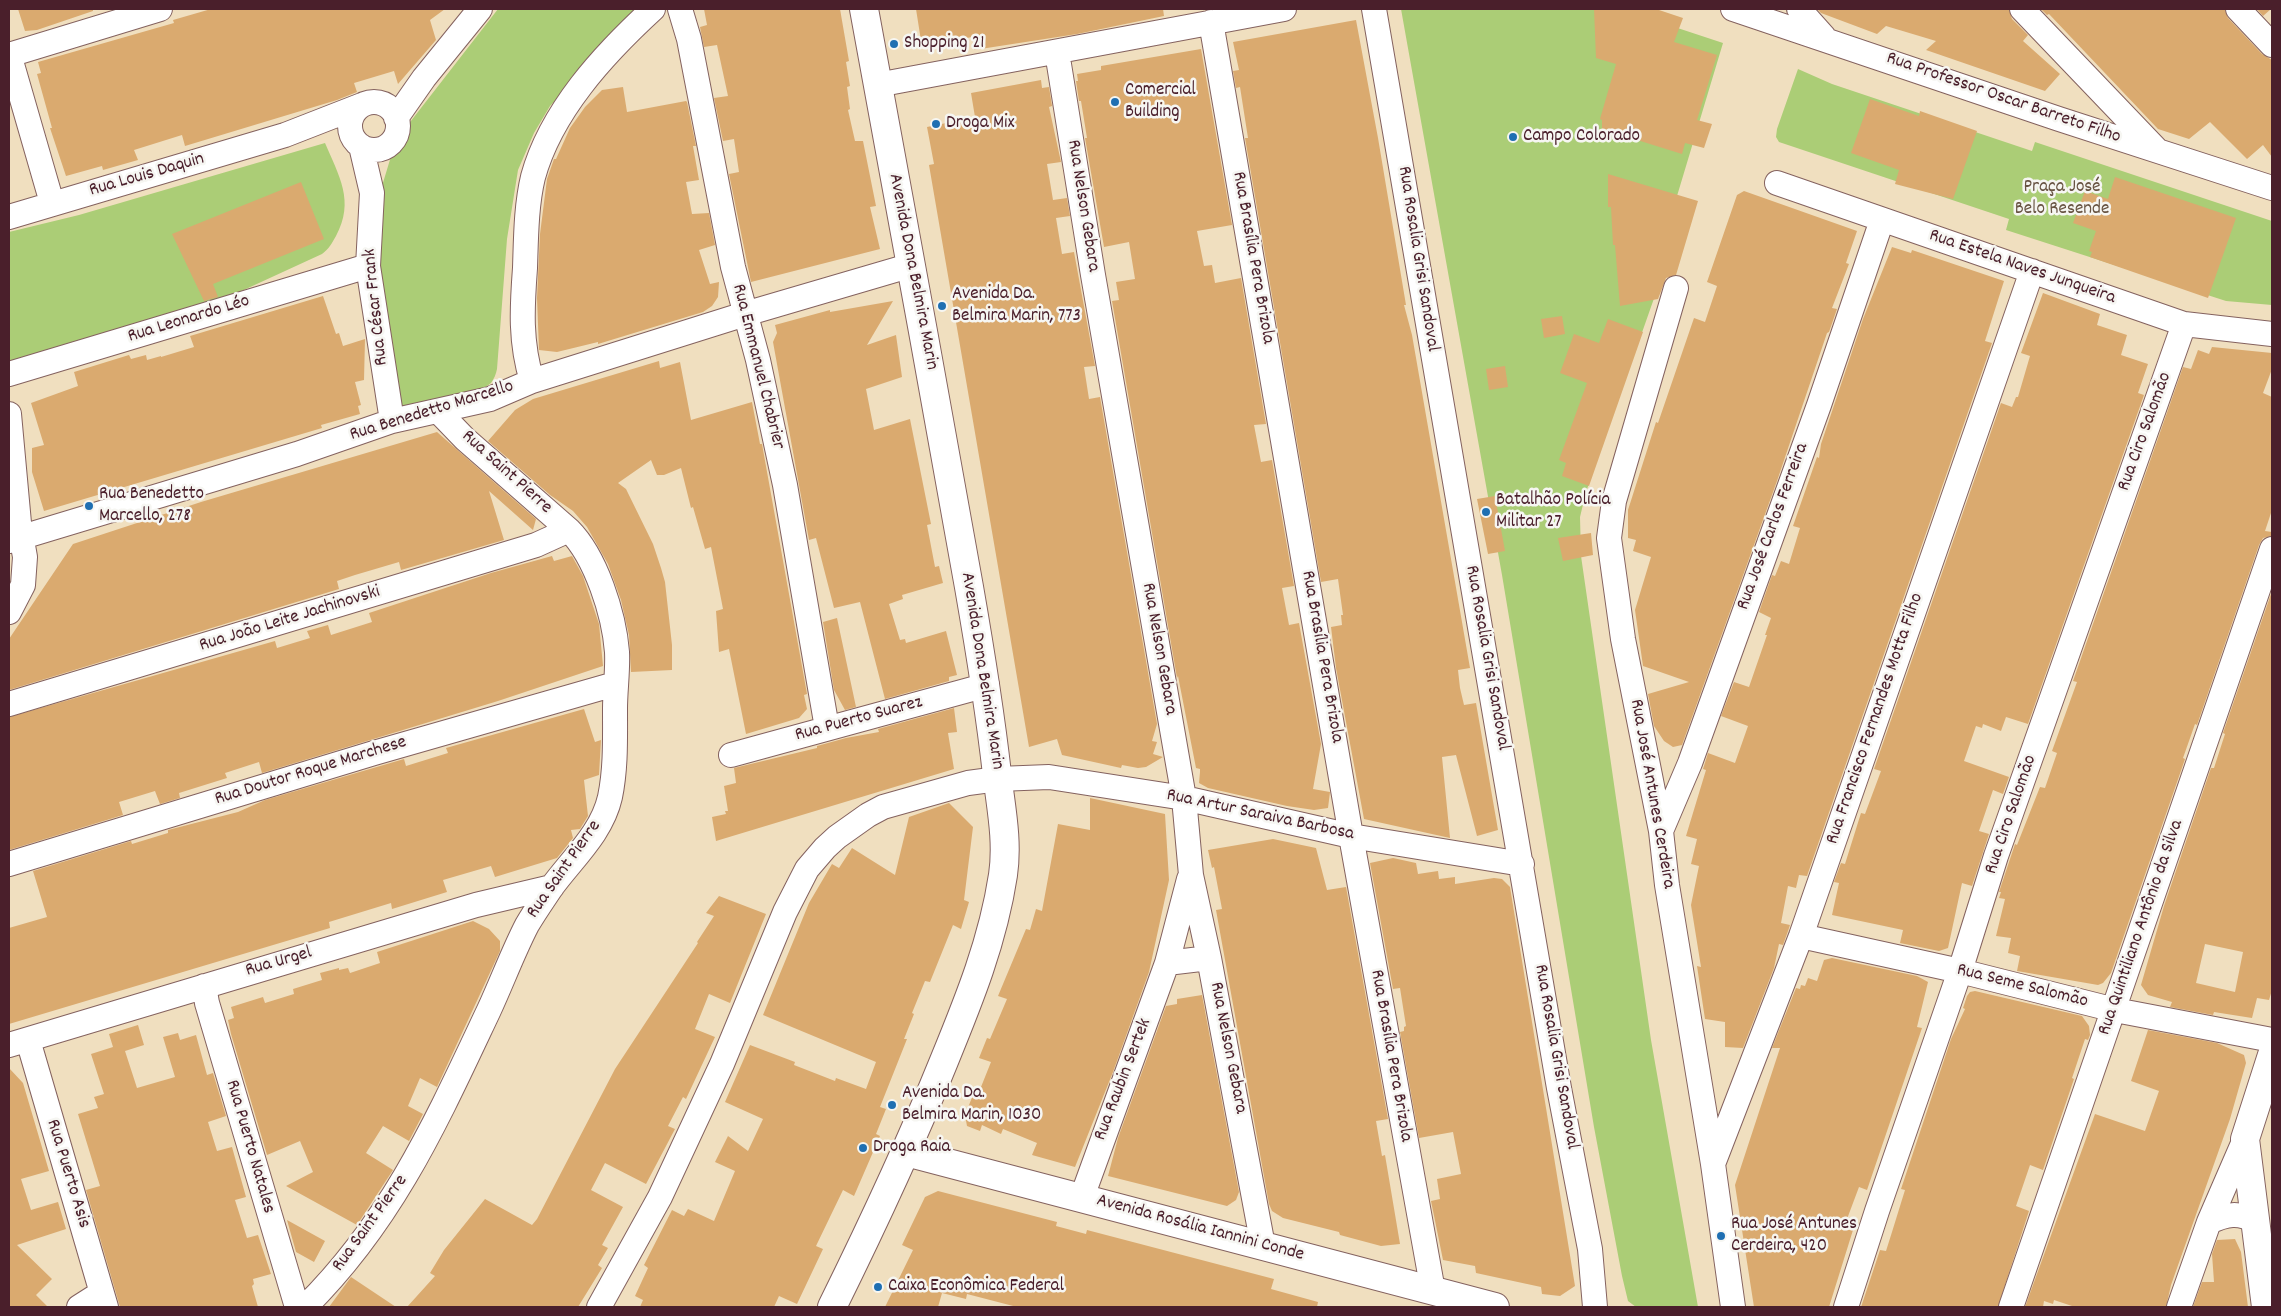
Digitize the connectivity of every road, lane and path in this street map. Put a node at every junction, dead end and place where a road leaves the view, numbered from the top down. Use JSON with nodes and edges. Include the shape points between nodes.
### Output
{"nodes":[{"id":1,"x":160,"y":9,"type":"edge"},
{"id":2,"x":480,"y":9,"type":"edge"},
{"id":3,"x":653,"y":9,"type":"edge"},
{"id":4,"x":680,"y":9,"type":"edge"},
{"id":5,"x":864,"y":9,"type":"edge"},
{"id":6,"x":1284,"y":9,"type":"edge"},
{"id":7,"x":1374,"y":9,"type":"edge"},
{"id":8,"x":1733,"y":9,"type":"edge"},
{"id":9,"x":1799,"y":9,"type":"edge"},
{"id":10,"x":2022,"y":9,"type":"edge"},
{"id":11,"x":2238,"y":9,"type":"edge"},
{"id":12,"x":1212,"y":22,"type":"junction"},
{"id":13,"x":1825,"y":38,"type":"junction"},
{"id":14,"x":2272,"y":45,"type":"edge"},
{"id":15,"x":1057,"y":52,"type":"junction"},
{"id":16,"x":9,"y":55,"type":"edge"},
{"id":17,"x":424,"y":78,"type":"junction"},
{"id":18,"x":876,"y":85,"type":"junction"},
{"id":19,"x":366,"y":104,"type":"junction"},
{"id":20,"x":396,"y":118,"type":"junction"},
{"id":21,"x":285,"y":135,"type":"junction"},
{"id":22,"x":357,"y":140,"type":"junction"},
{"id":23,"x":389,"y":144,"type":"junction"},
{"id":24,"x":2157,"y":150,"type":"junction"},
{"id":25,"x":1777,"y":183,"type":"dead end"},
{"id":26,"x":2272,"y":188,"type":"edge"},
{"id":27,"x":372,"y":193,"type":"junction"},
{"id":28,"x":52,"y":203,"type":"junction"},
{"id":29,"x":9,"y":217,"type":"edge"},
{"id":30,"x":1882,"y":220,"type":"junction"},
{"id":31,"x":912,"y":265,"type":"junction"},
{"id":32,"x":368,"y":266,"type":"junction"},
{"id":33,"x":2032,"y":271,"type":"junction"},
{"id":34,"x":1676,"y":288,"type":"dead end"},
{"id":35,"x":745,"y":314,"type":"junction"},
{"id":36,"x":2184,"y":324,"type":"junction"},
{"id":37,"x":2272,"y":334,"type":"edge"},
{"id":38,"x":9,"y":374,"type":"edge"},
{"id":39,"x":532,"y":381,"type":"junction"},
{"id":40,"x":438,"y":411,"type":"junction"},
{"id":41,"x":9,"y":414,"type":"edge"},
{"id":42,"x":392,"y":421,"type":"junction"},
{"id":43,"x":569,"y":530,"type":"junction"},
{"id":44,"x":15,"y":538,"type":"edge"},
{"id":45,"x":2272,"y":549,"type":"edge"},
{"id":46,"x":9,"y":612,"type":"edge"},
{"id":47,"x":615,"y":684,"type":"junction"},
{"id":48,"x":987,"y":685,"type":"junction"},
{"id":49,"x":9,"y":704,"type":"edge"},
{"id":50,"x":827,"y":728,"type":"junction"},
{"id":51,"x":732,"y":755,"type":"dead end"},
{"id":52,"x":998,"y":779,"type":"junction"},
{"id":53,"x":1184,"y":798,"type":"junction"},
{"id":54,"x":1661,"y":831,"type":"junction"},
{"id":55,"x":1351,"y":836,"type":"junction"},
{"id":56,"x":9,"y":864,"type":"edge"},
{"id":57,"x":1522,"y":864,"type":"junction"},
{"id":58,"x":1191,"y":875,"type":"junction"},
{"id":59,"x":552,"y":887,"type":"junction"},
{"id":60,"x":1801,"y":936,"type":"junction"},
{"id":61,"x":1210,"y":958,"type":"junction"},
{"id":62,"x":1167,"y":963,"type":"junction"},
{"id":63,"x":1960,"y":971,"type":"junction"},
{"id":64,"x":204,"y":986,"type":"junction"},
{"id":65,"x":2115,"y":1010,"type":"junction"},
{"id":66,"x":2272,"y":1040,"type":"edge"},
{"id":67,"x":18,"y":1042,"type":"edge"},
{"id":68,"x":2272,"y":1055,"type":"edge"},
{"id":69,"x":2245,"y":1139,"type":"junction"},
{"id":70,"x":906,"y":1152,"type":"junction"},
{"id":71,"x":1713,"y":1164,"type":"junction"},
{"id":72,"x":1082,"y":1197,"type":"junction"},
{"id":73,"x":2256,"y":1221,"type":"junction"},
{"id":74,"x":2210,"y":1222,"type":"junction"},
{"id":75,"x":1263,"y":1246,"type":"junction"},
{"id":76,"x":2267,"y":1277,"type":"edge"},
{"id":77,"x":1432,"y":1291,"type":"junction"},
{"id":78,"x":104,"y":1300,"type":"edge"},
{"id":79,"x":79,"y":1307,"type":"edge"},
{"id":80,"x":297,"y":1307,"type":"edge"},
{"id":81,"x":304,"y":1307,"type":"edge"},
{"id":82,"x":599,"y":1307,"type":"edge"},
{"id":83,"x":832,"y":1307,"type":"edge"},
{"id":84,"x":1495,"y":1307,"type":"edge"},
{"id":85,"x":1595,"y":1307,"type":"edge"},
{"id":86,"x":1733,"y":1307,"type":"edge"},
{"id":87,"x":1846,"y":1307,"type":"edge"},
{"id":88,"x":2011,"y":1307,"type":"edge"},
{"id":89,"x":2179,"y":1307,"type":"edge"},
{"id":90,"x":2266,"y":1307,"type":"edge"}],
"edges":[{"from":1,"to":16,"type":"street"},
{"from":2,"to":17,"type":"street"},
{"from":3,"to":39,"type":"street","via":[[583,84],[548,137],[534,175],[526,238],[522,313],[524,350]]},
{"from":4,"to":35,"type":"street","name":"Rua Emmanuel Chabrier","via":[[689,39]]},
{"from":5,"to":18,"type":"main road","name":"Avenida Dona Belmira Marin"},
{"from":6,"to":12,"type":"street"},
{"from":7,"to":57,"type":"street","name":"Rua Rosalia Grisi Sandoval"},
{"from":8,"to":13,"type":"street","name":"Rua Professor Oscar Barreto Filho"},
{"from":9,"to":13,"type":"street"},
{"from":10,"to":24,"type":"street"},
{"from":11,"to":14,"type":"street"},
{"from":12,"to":15,"type":"street"},
{"from":12,"to":55,"type":"street","name":"Rua Brasília Pera Brizola"},
{"from":13,"to":24,"type":"street","name":"Rua Professor Oscar Barreto Filho"},
{"from":15,"to":18,"type":"street"},
{"from":15,"to":53,"type":"street","name":"Rua Nelson Gebara"},
{"from":16,"to":28,"type":"street"},
{"from":17,"to":19,"type":"street"},
{"from":17,"to":20,"type":"street"},
{"from":18,"to":31,"type":"main road","name":"Avenida Dona Belmira Marin"},
{"from":19,"to":20,"type":"street","via":[[386,106]]},
{"from":19,"to":21,"type":"street","name":"Rua Louis Daquin"},
{"from":19,"to":22,"type":"street","via":[[354,113],[351,123]]},
{"from":20,"to":23,"type":"street","via":[[398,132]]},
{"from":21,"to":22,"type":"street","name":"Rua Louis Daquin"},
{"from":21,"to":28,"type":"street","name":"Rua Louis Daquin"},
{"from":22,"to":23,"type":"street","via":[[376,150]]},
{"from":22,"to":27,"type":"street","name":"Rua César Frank"},
{"from":23,"to":27,"type":"street","name":"Rua César Frank"},
{"from":24,"to":26,"type":"street","name":"Rua Professor Oscar Barreto Filho"},
{"from":25,"to":30,"type":"street","name":"Rua Estela Naves Junqueira"},
{"from":27,"to":32,"type":"street","name":"Rua César Frank"},
{"from":28,"to":29,"type":"street","name":"Rua Louis Daquin"},
{"from":30,"to":33,"type":"street","name":"Rua Estela Naves Junqueira"},
{"from":30,"to":54,"type":"street","name":"Rua José Carlos Ferreira","via":[[1690,763]]},
{"from":31,"to":35,"type":"street","name":"Rua Benedetto Marcello"},
{"from":31,"to":48,"type":"main road","name":"Avenida Dona Belmira Marin"},
{"from":32,"to":38,"type":"street","name":"Rua Leonardo Léo"},
{"from":32,"to":42,"type":"street","name":"Rua César Frank"},
{"from":33,"to":36,"type":"street","name":"Rua Estela Naves Junqueira"},
{"from":33,"to":60,"type":"street","name":"Rua Francisco Fernandes Motta Filho"},
{"from":34,"to":54,"type":"street","name":"Rua José Antunes Cerdeira","via":[[1614,501],[1609,538],[1623,640]]},
{"from":35,"to":39,"type":"street","name":"Rua Benedetto Marcello"},
{"from":35,"to":50,"type":"street","name":"Rua Emmanuel Chabrier","via":[[785,485]]},
{"from":36,"to":37,"type":"street","name":"Rua Estela Naves Junqueira"},
{"from":36,"to":63,"type":"street","name":"Rua Ciro Salomão","via":[[1996,856]]},
{"from":39,"to":40,"type":"street","name":"Rua Benedetto Marcello","via":[[490,398]]},
{"from":40,"to":42,"type":"street","name":"Rua Benedetto Marcello"},
{"from":40,"to":43,"type":"street","name":"Rua Saint Pierre"},
{"from":41,"to":44,"type":"street"},
{"from":42,"to":44,"type":"street","name":"Rua Benedetto Marcello","via":[[297,454]]},
{"from":43,"to":47,"type":"street","name":"Rua Saint Pierre","via":[[590,559],[607,607],[616,651]]},
{"from":43,"to":49,"type":"street","name":"Rua João Leite Jachinovski","via":[[536,545]]},
{"from":44,"to":46,"type":"street","via":[[25,557],[25,572],[23,585]]},
{"from":45,"to":65,"type":"street","name":"Rua Quintiliano Antônio da Silva","via":[[2143,918]]},
{"from":47,"to":56,"type":"street","name":"Rua Doutor Roque Marchese"},
{"from":47,"to":59,"type":"street","name":"Rua Saint Pierre","via":[[614,770],[607,808],[590,839]]},
{"from":48,"to":50,"type":"street","name":"Rua Puerto Suarez"},
{"from":48,"to":52,"type":"main road","name":"Avenida Dona Belmira Marin"},
{"from":50,"to":51,"type":"street","name":"Rua Puerto Suarez"},
{"from":52,"to":53,"type":"street","name":"Rua Artur Saraiva Barbosa","via":[[1049,777]]},
{"from":52,"to":70,"type":"main road","name":"Avenida Dona Belmira Marin","via":[[1006,834],[1004,872],[996,915],[971,995]]},
{"from":52,"to":82,"type":"street","via":[[968,783],[883,808],[854,824],[816,858],[785,912],[722,1064],[660,1198]]},
{"from":53,"to":55,"type":"street","name":"Rua Artur Saraiva Barbosa"},
{"from":53,"to":58,"type":"street","name":"Rua Nelson Gebara"},
{"from":54,"to":71,"type":"street","name":"Rua José Antunes Cerdeira"},
{"from":55,"to":57,"type":"street","name":"Rua Artur Saraiva Barbosa"},
{"from":55,"to":77,"type":"street","name":"Rua Brasília Pera Brizola"},
{"from":57,"to":85,"type":"street","name":"Rua Rosalia Grisi Sandoval","via":[[1559,1088],[1590,1249]]},
{"from":58,"to":61,"type":"street","name":"Rua Nelson Gebara"},
{"from":58,"to":62,"type":"street","name":"Rua Raubin Sertek"},
{"from":59,"to":64,"type":"street","name":"Rua Urgel","via":[[476,905]]},
{"from":59,"to":81,"type":"street","name":"Rua Saint Pierre","via":[[527,926],[412,1168],[372,1228]]},
{"from":60,"to":63,"type":"street","name":"Rua Seme Salomão"},
{"from":60,"to":71,"type":"street","name":"Rua Francisco Fernandes Motta Filho"},
{"from":61,"to":62,"type":"street"},
{"from":61,"to":75,"type":"street","name":"Rua Nelson Gebara"},
{"from":62,"to":72,"type":"street","name":"Rua Raubin Sertek"},
{"from":63,"to":65,"type":"street","name":"Rua Seme Salomão"},
{"from":63,"to":87,"type":"street","name":"Rua Ciro Salomão"},
{"from":64,"to":67,"type":"street","name":"Rua Urgel"},
{"from":64,"to":80,"type":"street","name":"Rua Puerto Natales"},
{"from":65,"to":66,"type":"street","name":"Rua Seme Salomão"},
{"from":65,"to":88,"type":"street","name":"Rua Quintiliano Antônio da Silva"},
{"from":67,"to":78,"type":"street","name":"Rua Puerto Asis"},
{"from":68,"to":69,"type":"main road"},
{"from":69,"to":73,"type":"main road"},
{"from":69,"to":74,"type":"street"},
{"from":70,"to":72,"type":"main road","name":"Avenida Rosália Iannini Conde"},
{"from":70,"to":83,"type":"main road","name":"Avenida Dona Belmira Marin"},
{"from":71,"to":86,"type":"street","name":"Rua José Antunes Cerdeira"},
{"from":72,"to":75,"type":"main road","name":"Avenida Rosália Iannini Conde"},
{"from":73,"to":74,"type":"street","via":[[2232,1214]]},
{"from":73,"to":76,"type":"main road"},
{"from":74,"to":89,"type":"street"},
{"from":75,"to":77,"type":"main road","name":"Avenida Rosália Iannini Conde"},
{"from":76,"to":90,"type":"main road"},
{"from":77,"to":84,"type":"main road","name":"Avenida Rosália Iannini Conde"},
{"from":78,"to":79,"type":"street"}]}
